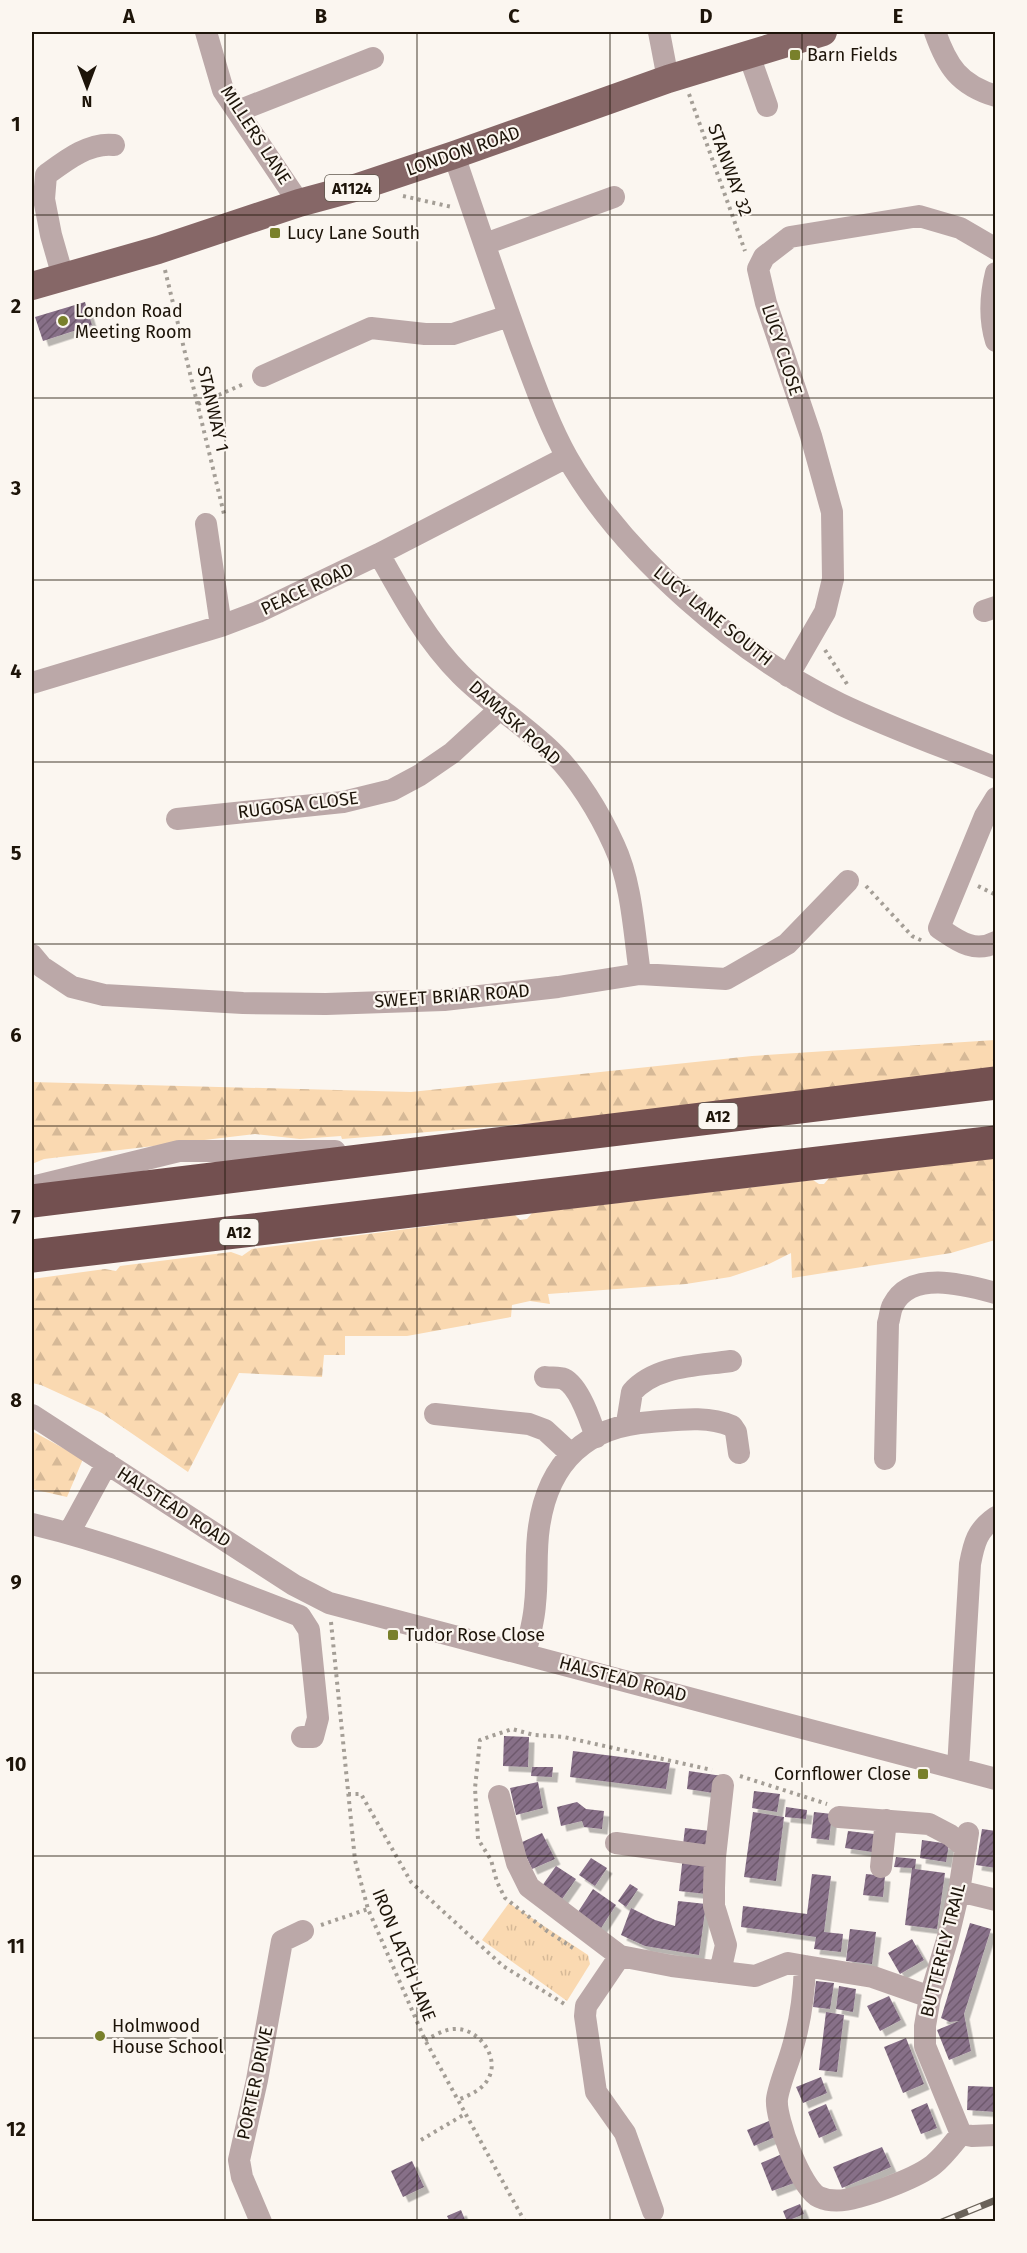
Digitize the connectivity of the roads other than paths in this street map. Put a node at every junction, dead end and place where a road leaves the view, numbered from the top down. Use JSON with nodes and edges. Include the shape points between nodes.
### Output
{"nodes":[{"id":1,"x":206,"y":32,"type":"edge"},
{"id":2,"x":659,"y":32,"type":"edge"},
{"id":3,"x":823,"y":32,"type":"edge"},
{"id":4,"x":935,"y":32,"type":"edge"},
{"id":5,"x":749,"y":55,"type":"junction"},
{"id":6,"x":373,"y":58,"type":"dead end"},
{"id":7,"x":676,"y":78,"type":"junction"},
{"id":8,"x":996,"y":96,"type":"edge"},
{"id":9,"x":767,"y":106,"type":"dead end"},
{"id":10,"x":238,"y":111,"type":"junction"},
{"id":11,"x":114,"y":145,"type":"dead end"},
{"id":12,"x":454,"y":155,"type":"junction"},
{"id":13,"x":614,"y":197,"type":"dead end"},
{"id":14,"x":299,"y":203,"type":"junction"},
{"id":15,"x":485,"y":244,"type":"junction"},
{"id":16,"x":996,"y":249,"type":"edge"},
{"id":17,"x":996,"y":273,"type":"edge"},
{"id":18,"x":63,"y":277,"type":"junction"},
{"id":19,"x":32,"y":286,"type":"edge"},
{"id":20,"x":509,"y":316,"type":"junction"},
{"id":21,"x":996,"y":341,"type":"edge"},
{"id":22,"x":263,"y":376,"type":"road end"},
{"id":23,"x":567,"y":457,"type":"junction"},
{"id":24,"x":206,"y":524,"type":"road end"},
{"id":25,"x":379,"y":555,"type":"junction"},
{"id":26,"x":220,"y":626,"type":"junction"},
{"id":27,"x":788,"y":676,"type":"junction"},
{"id":28,"x":32,"y":683,"type":"edge"},
{"id":29,"x":500,"y":709,"type":"junction"},
{"id":30,"x":996,"y":768,"type":"edge"},
{"id":31,"x":996,"y":798,"type":"edge"},
{"id":32,"x":177,"y":819,"type":"dead end"},
{"id":33,"x":848,"y":882,"type":"road end"},
{"id":34,"x":996,"y":942,"type":"edge"},
{"id":35,"x":32,"y":955,"type":"edge"},
{"id":36,"x":640,"y":974,"type":"junction"},
{"id":37,"x":996,"y":1083,"type":"edge"},
{"id":38,"x":996,"y":1142,"type":"edge"},
{"id":39,"x":441,"y":1150,"type":"junction"},
{"id":40,"x":32,"y":1187,"type":"edge"},
{"id":41,"x":32,"y":1201,"type":"edge"},
{"id":42,"x":32,"y":1256,"type":"edge"},
{"id":43,"x":996,"y":1293,"type":"edge"},
{"id":44,"x":731,"y":1361,"type":"dead end"},
{"id":45,"x":546,"y":1377,"type":"dead end"},
{"id":46,"x":435,"y":1414,"type":"dead end"},
{"id":47,"x":32,"y":1415,"type":"edge"},
{"id":48,"x":627,"y":1423,"type":"junction"},
{"id":49,"x":596,"y":1437,"type":"junction"},
{"id":50,"x":740,"y":1453,"type":"dead end"},
{"id":51,"x":571,"y":1454,"type":"junction"},
{"id":52,"x":885,"y":1459,"type":"dead end"},
{"id":53,"x":107,"y":1463,"type":"junction"},
{"id":54,"x":996,"y":1517,"type":"edge"},
{"id":55,"x":32,"y":1524,"type":"edge"},
{"id":56,"x":69,"y":1533,"type":"junction"},
{"id":57,"x":525,"y":1654,"type":"junction"},
{"id":58,"x":302,"y":1737,"type":"dead end"},
{"id":59,"x":958,"y":1768,"type":"junction"},
{"id":60,"x":724,"y":1777,"type":"road end"},
{"id":61,"x":996,"y":1779,"type":"edge"},
{"id":62,"x":500,"y":1796,"type":"dead end"},
{"id":63,"x":838,"y":1811,"type":"road end"},
{"id":64,"x":886,"y":1820,"type":"junction"},
{"id":65,"x":616,"y":1843,"type":"dead end"},
{"id":66,"x":715,"y":1857,"type":"junction"},
{"id":67,"x":881,"y":1867,"type":"dead end"},
{"id":68,"x":959,"y":1891,"type":"junction"},
{"id":69,"x":996,"y":1900,"type":"edge"},
{"id":70,"x":303,"y":1931,"type":"road end"},
{"id":71,"x":615,"y":1964,"type":"junction"},
{"id":72,"x":805,"y":1965,"type":"junction"},
{"id":73,"x":720,"y":1972,"type":"junction"},
{"id":74,"x":930,"y":1997,"type":"junction"},
{"id":75,"x":961,"y":2134,"type":"junction"},
{"id":76,"x":996,"y":2135,"type":"edge"},
{"id":77,"x":653,"y":2211,"type":"dead end"},
{"id":78,"x":261,"y":2222,"type":"edge"}],
"edges":[{"from":1,"to":10,"type":"street","name":"MILLERS LANE","via":[[223,90]]},
{"from":2,"to":7,"type":"street"},
{"from":3,"to":5,"type":"main road","name":"LONDON ROAD","number":"A1124"},
{"from":4,"to":8,"type":"street","via":[[958,77]]},
{"from":5,"to":7,"type":"main road","name":"LONDON ROAD","number":"A1124"},
{"from":5,"to":9,"type":"street"},
{"from":6,"to":10,"type":"street"},
{"from":7,"to":12,"type":"main road","name":"LONDON ROAD","number":"A1124"},
{"from":10,"to":14,"type":"street","name":"MILLERS LANE"},
{"from":11,"to":18,"type":"street","via":[[103,144],[69,158],[46,175],[44,199]]},
{"from":12,"to":14,"type":"main road","name":"LONDON ROAD","number":"A1124"},
{"from":12,"to":15,"type":"street","name":"LUCY LANE SOUTH"},
{"from":13,"to":15,"type":"street"},
{"from":14,"to":18,"type":"main road","name":"LONDON ROAD","number":"A1124"},
{"from":15,"to":20,"type":"street","name":"LUCY LANE SOUTH"},
{"from":16,"to":27,"type":"street","name":"LUCY CLOSE","via":[[960,228],[919,216],[790,237],[764,257],[758,269],[832,512],[833,579],[825,612]]},
{"from":17,"to":21,"type":"street","via":[[990,296]]},
{"from":18,"to":19,"type":"main road","name":"LONDON ROAD","number":"A1124"},
{"from":20,"to":22,"type":"street","via":[[453,334],[371,328]]},
{"from":20,"to":23,"type":"street","name":"LUCY LANE SOUTH"},
{"from":23,"to":25,"type":"street","name":"PEACE ROAD"},
{"from":23,"to":27,"type":"street","name":"LUCY LANE SOUTH","via":[[596,501],[649,564],[686,599]]},
{"from":24,"to":26,"type":"street"},
{"from":25,"to":26,"type":"street","name":"PEACE ROAD"},
{"from":25,"to":29,"type":"street","name":"DAMASK ROAD","via":[[429,637],[460,674]]},
{"from":26,"to":28,"type":"street","name":"PEACE ROAD"},
{"from":27,"to":30,"type":"street","name":"LUCY LANE SOUTH","via":[[841,704]]},
{"from":29,"to":32,"type":"street","name":"RUGOSA CLOSE","via":[[452,753],[392,789],[343,802]]},
{"from":29,"to":36,"type":"street","name":"DAMASK ROAD","via":[[552,752],[586,794],[614,845],[626,876]]},
{"from":31,"to":34,"type":"street","via":[[933,935],[967,946],[987,947]]},
{"from":33,"to":36,"type":"street","name":"SWEET BRIAR ROAD","via":[[787,945],[726,979]]},
{"from":35,"to":36,"type":"street","name":"SWEET BRIAR ROAD","via":[[42,968],[72,987],[104,995],[243,1003],[444,1000]]},
{"from":37,"to":39,"type":"highway","number":"A12"},
{"from":38,"to":42,"type":"highway","number":"A12"},
{"from":39,"to":40,"type":"street","via":[[179,1151]]},
{"from":39,"to":41,"type":"highway","number":"A12"},
{"from":43,"to":52,"type":"street","via":[[959,1283],[928,1282],[906,1291],[893,1305],[888,1323]]},
{"from":44,"to":48,"type":"street","via":[[649,1376],[632,1392]]},
{"from":45,"to":49,"type":"street","via":[[563,1379],[571,1385]]},
{"from":46,"to":51,"type":"street","via":[[529,1424],[545,1430]]},
{"from":47,"to":53,"type":"street","name":"HALSTEAD ROAD"},
{"from":48,"to":49,"type":"street"},
{"from":48,"to":50,"type":"street","via":[[725,1422],[736,1432]]},
{"from":49,"to":51,"type":"street"},
{"from":51,"to":57,"type":"street","via":[[546,1492],[539,1528],[535,1606]]},
{"from":53,"to":56,"type":"street","name":"HALSTEAD ROAD"},
{"from":53,"to":57,"type":"street","name":"HALSTEAD ROAD","via":[[294,1585],[329,1603]]},
{"from":54,"to":59,"type":"street","via":[[984,1525],[975,1541],[970,1564]]},
{"from":55,"to":56,"type":"street"},
{"from":56,"to":58,"type":"street","via":[[142,1555],[300,1616],[309,1630],[318,1718],[313,1737]]},
{"from":57,"to":59,"type":"street","name":"HALSTEAD ROAD"},
{"from":59,"to":61,"type":"street","name":"HALSTEAD ROAD"},
{"from":60,"to":66,"type":"street"},
{"from":62,"to":71,"type":"street","via":[[517,1863],[529,1887]]},
{"from":63,"to":64,"type":"street"},
{"from":64,"to":67,"type":"street"},
{"from":64,"to":68,"type":"street","name":"BUTTERFLY TRAIL","via":[[929,1824],[967,1841]]},
{"from":65,"to":66,"type":"street"},
{"from":66,"to":73,"type":"street","via":[[714,1906],[726,1945]]},
{"from":68,"to":69,"type":"street"},
{"from":68,"to":74,"type":"street","name":"BUTTERFLY TRAIL"},
{"from":70,"to":78,"type":"street","name":"PORTER DRIVE","via":[[278,1934],[257,2080],[239,2160]]},
{"from":71,"to":73,"type":"street"},
{"from":71,"to":77,"type":"street","via":[[586,2006],[596,2092],[625,2133]]},
{"from":72,"to":73,"type":"street","via":[[788,1963],[755,1976]]},
{"from":72,"to":74,"type":"street","via":[[873,1977]]},
{"from":72,"to":75,"type":"street","via":[[804,2003],[777,2098],[794,2159],[803,2181],[817,2197],[841,2202],[888,2187],[932,2166]]},
{"from":74,"to":75,"type":"street","name":"BUTTERFLY TRAIL","via":[[925,2046]]},
{"from":75,"to":76,"type":"street"}]}
